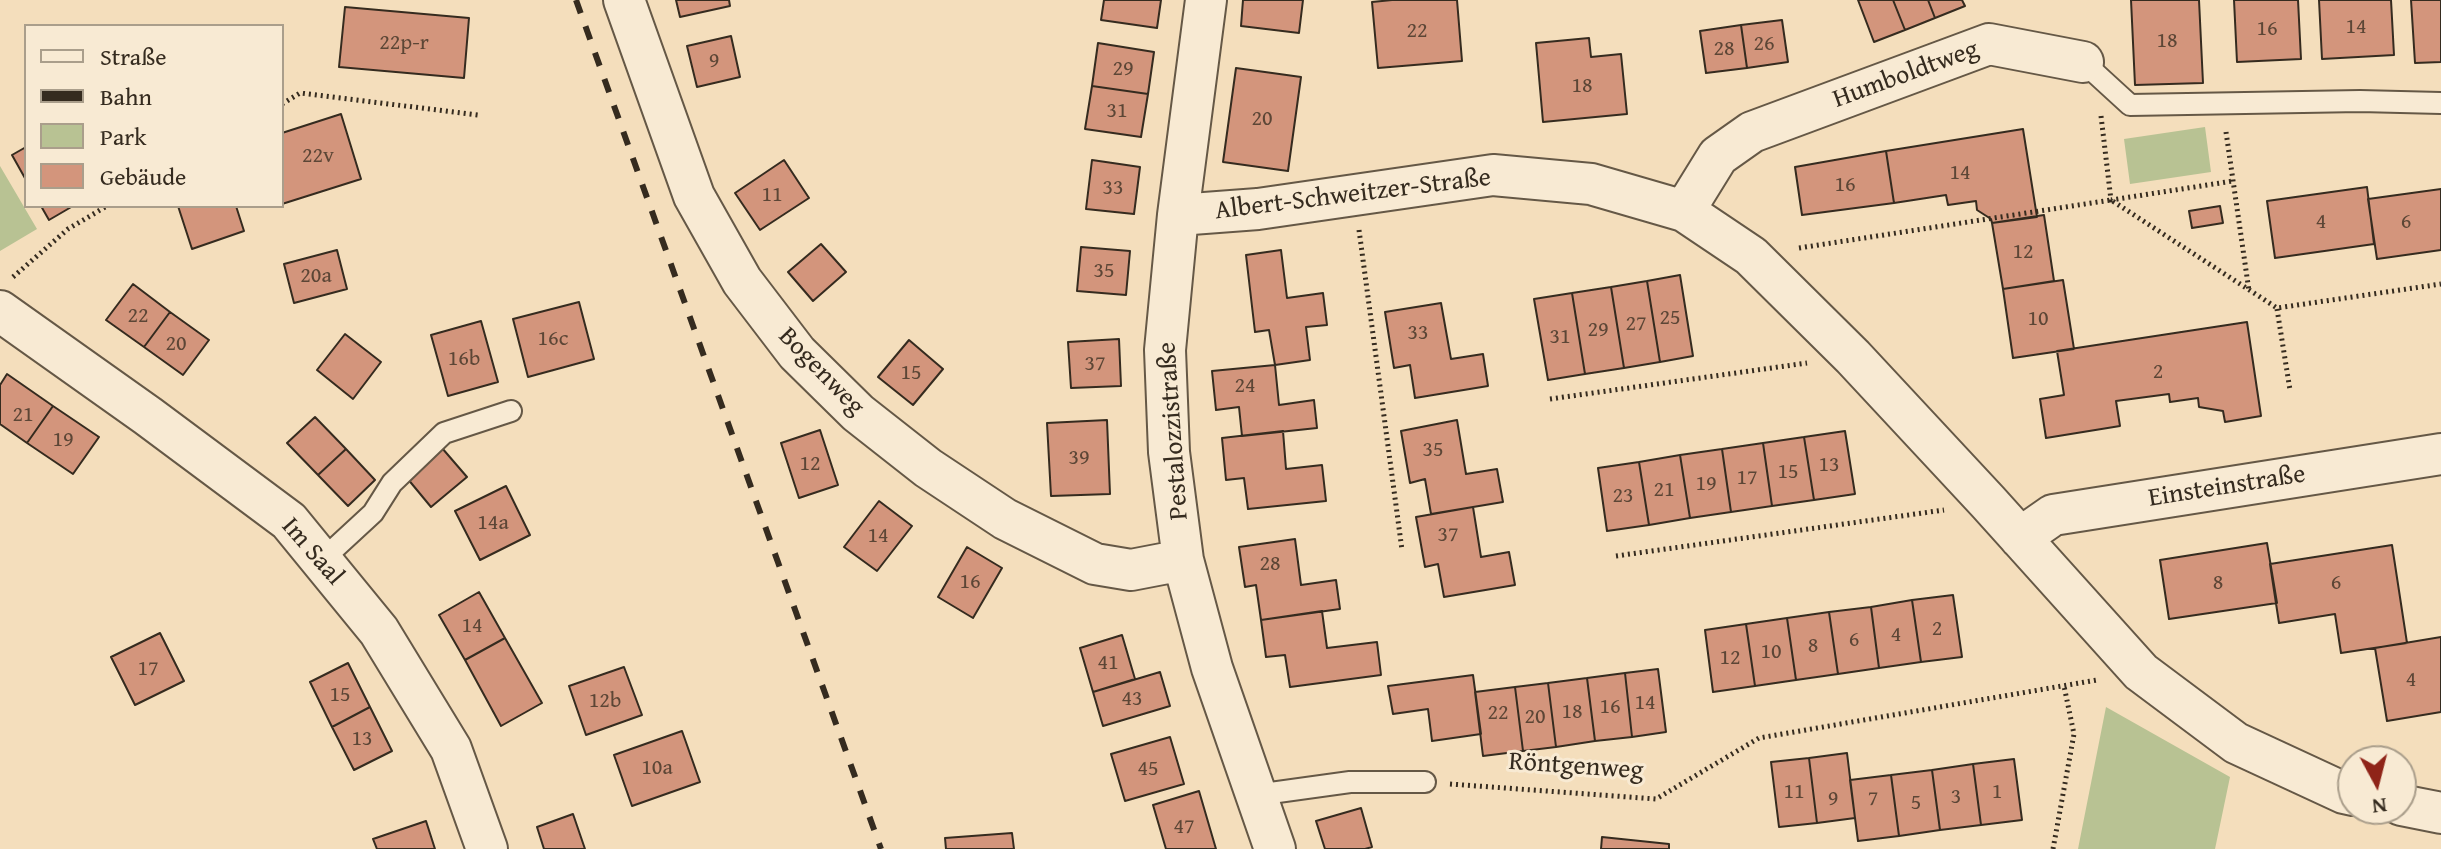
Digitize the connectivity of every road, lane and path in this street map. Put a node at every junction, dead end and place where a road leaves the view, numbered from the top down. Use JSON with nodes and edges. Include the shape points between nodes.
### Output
{"nodes":[{"id":1,"x":624,"y":0,"type":"edge"},
{"id":2,"x":1206,"y":0,"type":"edge"},
{"id":3,"x":2083,"y":62,"type":"junction"},
{"id":4,"x":284,"y":103,"type":"edge"},
{"id":5,"x":2222,"y":103,"type":"junction"},
{"id":6,"x":2441,"y":103,"type":"edge"},
{"id":7,"x":478,"y":115,"type":"dead end"},
{"id":8,"x":2233,"y":181,"type":"junction"},
{"id":9,"x":1354,"y":194,"type":"junction"},
{"id":10,"x":2111,"y":200,"type":"junction"},
{"id":11,"x":104,"y":208,"type":"edge"},
{"id":12,"x":1684,"y":211,"type":"junction"},
{"id":13,"x":1178,"y":215,"type":"junction"},
{"id":14,"x":1751,"y":256,"type":"junction"},
{"id":15,"x":2441,"y":284,"type":"edge"},
{"id":16,"x":2249,"y":291,"type":"junction"},
{"id":17,"x":6,"y":295,"type":"edge"},
{"id":18,"x":2277,"y":308,"type":"junction"},
{"id":19,"x":1853,"y":357,"type":"junction"},
{"id":20,"x":2290,"y":390,"type":"dead end"},
{"id":21,"x":1550,"y":399,"type":"dead end"},
{"id":22,"x":511,"y":411,"type":"dead end"},
{"id":23,"x":2441,"y":454,"type":"edge"},
{"id":24,"x":1988,"y":502,"type":"junction"},
{"id":25,"x":2020,"y":538,"type":"junction"},
{"id":26,"x":1402,"y":550,"type":"dead end"},
{"id":27,"x":1616,"y":556,"type":"dead end"},
{"id":28,"x":1183,"y":560,"type":"junction"},
{"id":29,"x":321,"y":561,"type":"junction"},
{"id":30,"x":2141,"y":672,"type":"junction"},
{"id":31,"x":2064,"y":686,"type":"junction"},
{"id":32,"x":1425,"y":782,"type":"joint"},
{"id":33,"x":2337,"y":790,"type":"edge"},
{"id":34,"x":1256,"y":795,"type":"junction"},
{"id":35,"x":2417,"y":808,"type":"edge"},
{"id":36,"x":2441,"y":813,"type":"edge"},
{"id":37,"x":487,"y":849,"type":"edge"},
{"id":38,"x":1275,"y":849,"type":"edge"},
{"id":39,"x":2053,"y":849,"type":"edge"}],
"edges":[{"from":1,"to":28,"type":"street","name":"Bogenweg","via":[[694,196],[742,281],[807,363],[882,432],[1005,519],[1095,564],[1131,570]]},
{"from":2,"to":13,"type":"street","name":"Pestalozzistraße"},
{"from":3,"to":5,"type":"lane","via":[[2130,105]]},
{"from":3,"to":10,"type":"path","via":[[2100,111]]},
{"from":3,"to":12,"type":"street","name":"Humboldtweg","via":[[1989,44],[1752,132],[1718,156]]},
{"from":4,"to":7,"type":"path","via":[[300,93]]},
{"from":5,"to":6,"type":"lane"},
{"from":5,"to":8,"type":"path"},
{"from":8,"to":10,"type":"path"},
{"from":8,"to":16,"type":"path"},
{"from":9,"to":12,"type":"street","name":"Albert-Schweitzer-Straße","via":[[1493,175],[1591,184]]},
{"from":9,"to":13,"type":"street","name":"Albert-Schweitzer-Straße"},
{"from":9,"to":26,"type":"path"},
{"from":10,"to":14,"type":"path"},
{"from":10,"to":16,"type":"path"},
{"from":11,"to":17,"type":"path","via":[[68,229]]},
{"from":12,"to":14,"type":"street","name":"Albert-Schweitzer-Straße"},
{"from":13,"to":28,"type":"street","name":"Pestalozzistraße","via":[[1165,350],[1169,452]]},
{"from":14,"to":19,"type":"street","name":"Albert-Schweitzer-Straße"},
{"from":15,"to":18,"type":"path"},
{"from":16,"to":18,"type":"path"},
{"from":17,"to":29,"type":"street","name":"Im Saal","via":[[148,416],[289,521]]},
{"from":18,"to":20,"type":"path"},
{"from":19,"to":21,"type":"path"},
{"from":19,"to":24,"type":"street","name":"Albert-Schweitzer-Straße"},
{"from":22,"to":29,"type":"lane","via":[[444,433],[392,483],[373,513]]},
{"from":23,"to":25,"type":"street","name":"Einsteinstraße","via":[[2053,515]]},
{"from":24,"to":25,"type":"street","name":"Albert-Schweitzer-Straße"},
{"from":24,"to":27,"type":"path"},
{"from":25,"to":30,"type":"street","name":"Albert-Schweitzer-Straße"},
{"from":28,"to":34,"type":"street","name":"Pestalozzistraße","via":[[1212,668]]},
{"from":29,"to":37,"type":"street","name":"Im Saal","via":[[379,631],[451,749]]},
{"from":30,"to":31,"type":"path","name":"Röntgenweg"},
{"from":30,"to":33,"type":"street","name":"Albert-Schweitzer-Straße","via":[[2236,743]]},
{"from":31,"to":32,"type":"path","name":"Röntgenweg","via":[[1759,738],[1656,799]]},
{"from":31,"to":39,"type":"path","via":[[2074,734]]},
{"from":32,"to":34,"type":"lane","via":[[1350,782]]},
{"from":34,"to":38,"type":"street","name":"Pestalozzistraße"},
{"from":35,"to":36,"type":"street"}]}
